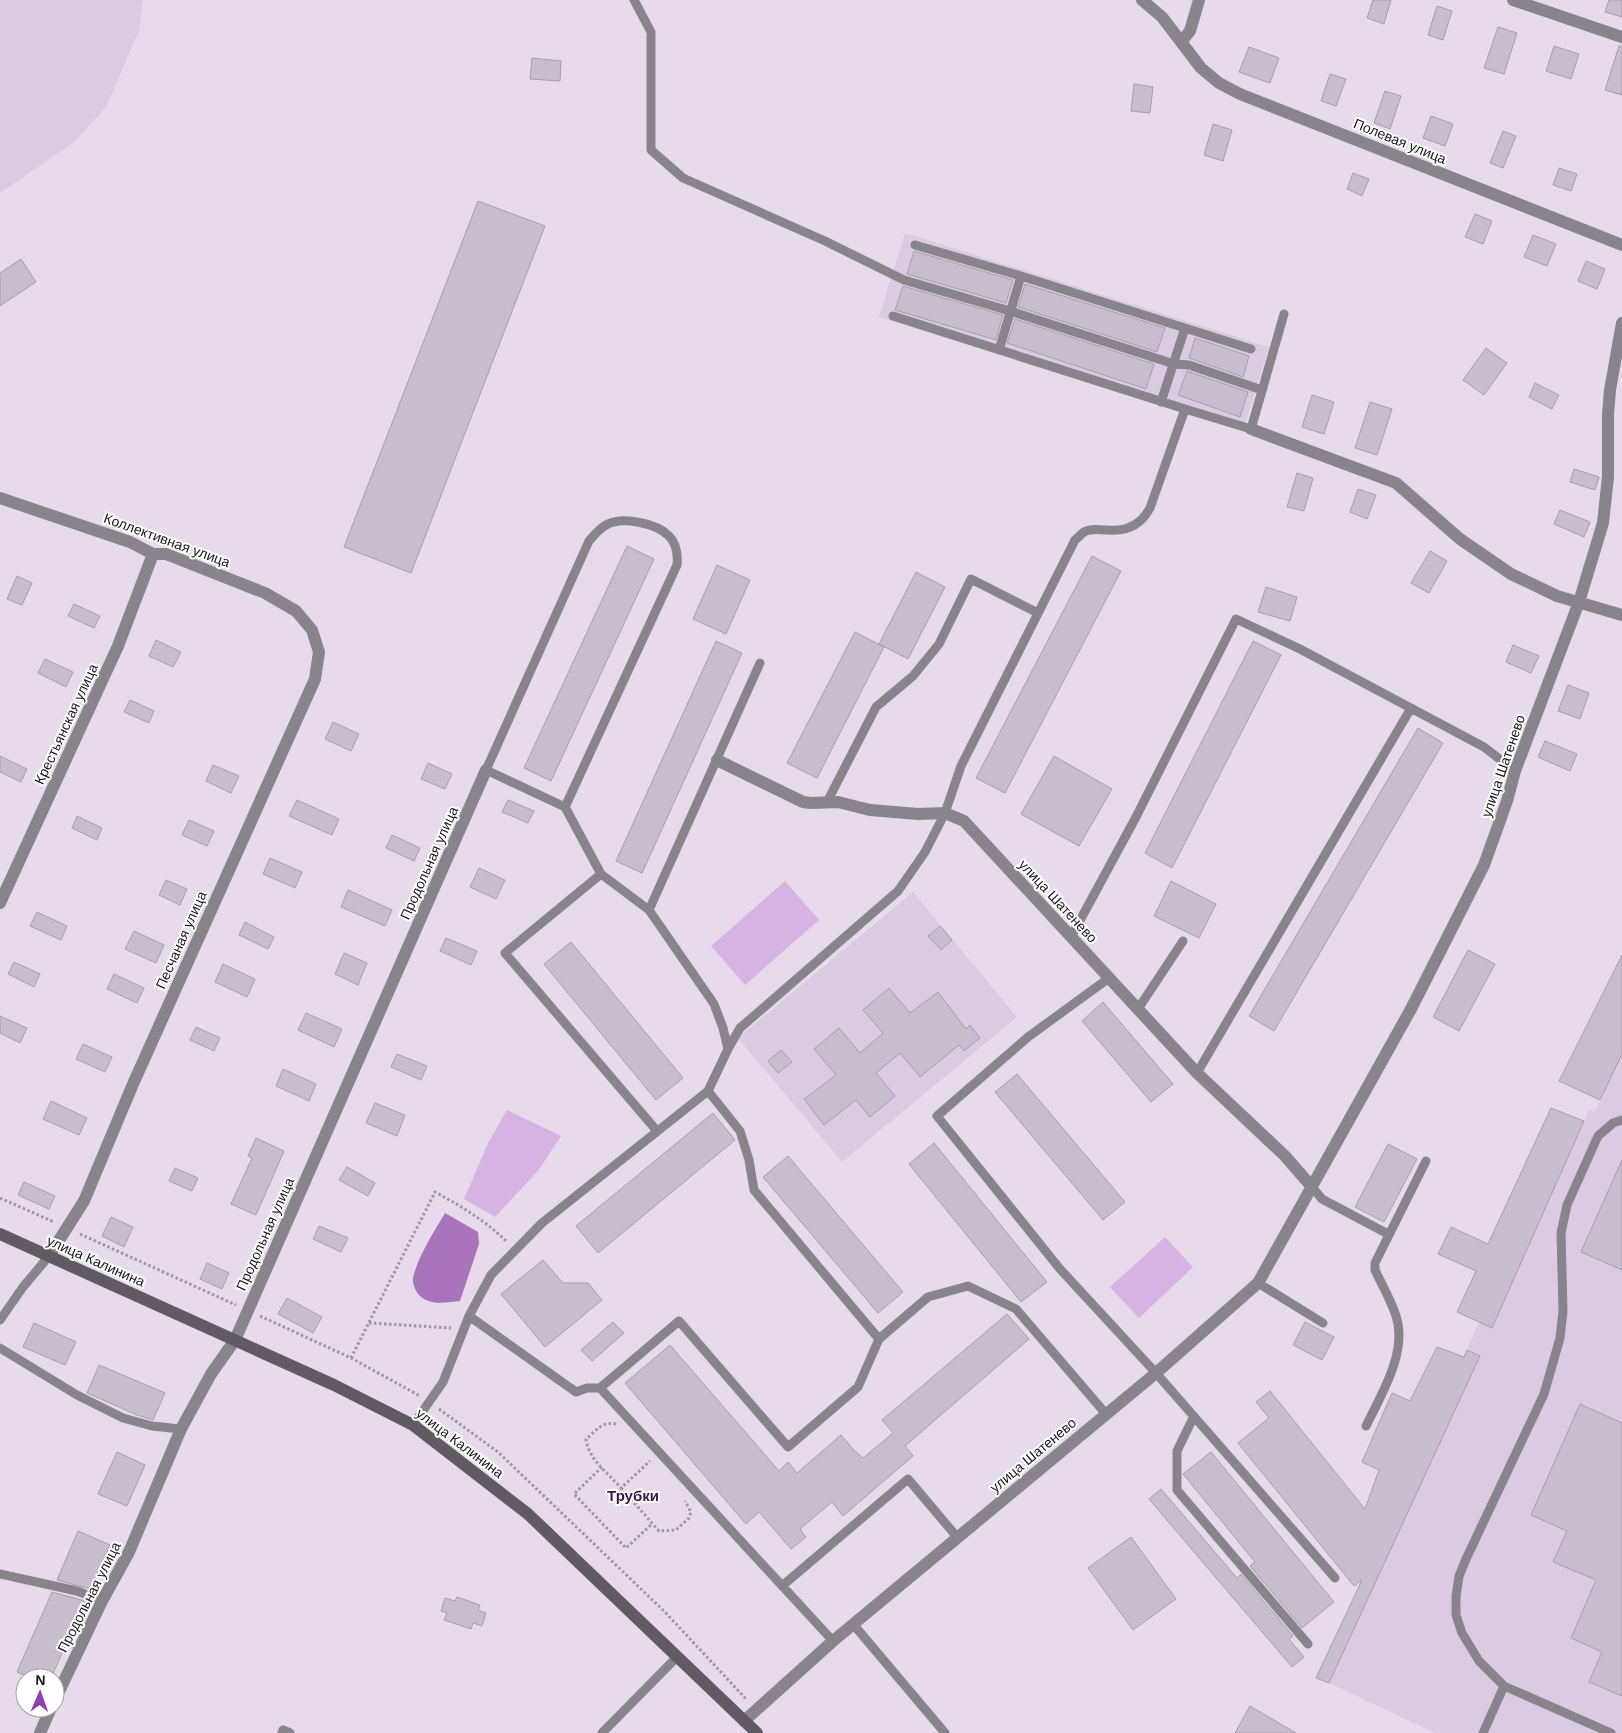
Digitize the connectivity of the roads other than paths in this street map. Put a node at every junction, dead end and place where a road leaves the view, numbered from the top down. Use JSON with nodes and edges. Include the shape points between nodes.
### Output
{"nodes":[{"id":1,"x":634,"y":0,"type":"edge"},
{"id":2,"x":1142,"y":0,"type":"edge"},
{"id":3,"x":1199,"y":0,"type":"edge"},
{"id":4,"x":1513,"y":0,"type":"edge"},
{"id":5,"x":1622,"y":37,"type":"edge"},
{"id":6,"x":1181,"y":42,"type":"junction"},
{"id":7,"x":915,"y":245,"type":"dead end"},
{"id":8,"x":1622,"y":246,"type":"edge"},
{"id":9,"x":1021,"y":276,"type":"junction"},
{"id":10,"x":1010,"y":311,"type":"junction"},
{"id":11,"x":1284,"y":314,"type":"dead end"},
{"id":12,"x":893,"y":316,"type":"dead end"},
{"id":13,"x":1622,"y":323,"type":"edge"},
{"id":14,"x":1185,"y":328,"type":"junction"},
{"id":15,"x":1251,"y":349,"type":"dead end"},
{"id":16,"x":999,"y":350,"type":"junction"},
{"id":17,"x":1174,"y":364,"type":"junction"},
{"id":18,"x":1262,"y":390,"type":"junction"},
{"id":19,"x":1161,"y":402,"type":"junction"},
{"id":20,"x":1185,"y":409,"type":"junction"},
{"id":21,"x":1251,"y":429,"type":"junction"},
{"id":22,"x":0,"y":498,"type":"edge"},
{"id":23,"x":153,"y":554,"type":"junction"},
{"id":24,"x":1579,"y":602,"type":"junction"},
{"id":25,"x":1038,"y":613,"type":"junction"},
{"id":26,"x":1622,"y":615,"type":"edge"},
{"id":27,"x":312,"y":630,"type":"joint"},
{"id":28,"x":760,"y":663,"type":"dead end"},
{"id":29,"x":1411,"y":708,"type":"junction"},
{"id":30,"x":717,"y":760,"type":"junction"},
{"id":31,"x":486,"y":770,"type":"junction"},
{"id":32,"x":1515,"y":771,"type":"junction"},
{"id":33,"x":827,"y":802,"type":"junction"},
{"id":34,"x":565,"y":807,"type":"junction"},
{"id":35,"x":945,"y":812,"type":"junction"},
{"id":36,"x":601,"y":874,"type":"junction"},
{"id":37,"x":0,"y":903,"type":"edge"},
{"id":38,"x":650,"y":910,"type":"junction"},
{"id":39,"x":1071,"y":937,"type":"junction"},
{"id":40,"x":1183,"y":941,"type":"dead end"},
{"id":41,"x":1109,"y":978,"type":"junction"},
{"id":42,"x":1138,"y":1009,"type":"junction"},
{"id":43,"x":728,"y":1049,"type":"junction"},
{"id":44,"x":1196,"y":1073,"type":"junction"},
{"id":45,"x":708,"y":1091,"type":"junction"},
{"id":46,"x":1622,"y":1120,"type":"edge"},
{"id":47,"x":657,"y":1131,"type":"junction"},
{"id":48,"x":1426,"y":1160,"type":"dead end"},
{"id":49,"x":1312,"y":1187,"type":"junction"},
{"id":50,"x":0,"y":1234,"type":"edge"},
{"id":51,"x":1388,"y":1234,"type":"junction"},
{"id":52,"x":48,"y":1256,"type":"junction"},
{"id":53,"x":1258,"y":1283,"type":"junction"},
{"id":54,"x":469,"y":1316,"type":"junction"},
{"id":55,"x":0,"y":1320,"type":"edge"},
{"id":56,"x":1323,"y":1323,"type":"dead end"},
{"id":57,"x":879,"y":1339,"type":"junction"},
{"id":58,"x":235,"y":1340,"type":"junction"},
{"id":59,"x":0,"y":1348,"type":"edge"},
{"id":60,"x":1156,"y":1372,"type":"junction"},
{"id":61,"x":600,"y":1388,"type":"junction"},
{"id":62,"x":1106,"y":1414,"type":"junction"},
{"id":63,"x":1194,"y":1416,"type":"junction"},
{"id":64,"x":413,"y":1424,"type":"junction"},
{"id":65,"x":1366,"y":1426,"type":"dead end"},
{"id":66,"x":180,"y":1429,"type":"junction"},
{"id":67,"x":957,"y":1537,"type":"junction"},
{"id":68,"x":0,"y":1574,"type":"edge"},
{"id":69,"x":1335,"y":1578,"type":"dead end"},
{"id":70,"x":782,"y":1586,"type":"junction"},
{"id":71,"x":102,"y":1601,"type":"junction"},
{"id":72,"x":853,"y":1624,"type":"junction"},
{"id":73,"x":833,"y":1641,"type":"junction"},
{"id":74,"x":1308,"y":1644,"type":"dead end"},
{"id":75,"x":677,"y":1657,"type":"junction"},
{"id":76,"x":65,"y":1679,"type":"edge"},
{"id":77,"x":1504,"y":1686,"type":"junction"},
{"id":78,"x":47,"y":1718,"type":"edge"},
{"id":79,"x":744,"y":1721,"type":"junction"},
{"id":80,"x":40,"y":1733,"type":"edge"},
{"id":81,"x":282,"y":1733,"type":"edge"},
{"id":82,"x":290,"y":1733,"type":"edge"},
{"id":83,"x":602,"y":1733,"type":"edge"},
{"id":84,"x":756,"y":1733,"type":"edge"},
{"id":85,"x":945,"y":1733,"type":"edge"},
{"id":86,"x":1483,"y":1733,"type":"edge"},
{"id":87,"x":1611,"y":1733,"type":"edge"}],
"edges":[{"from":1,"to":10,"type":"lane","via":[[650,32],[651,150],[683,178],[904,280]]},
{"from":2,"to":6,"type":"street","name":"Полевая улица","via":[[1162,17]]},
{"from":3,"to":6,"type":"street","via":[[1190,31]]},
{"from":4,"to":5,"type":"street"},
{"from":6,"to":8,"type":"street","name":"Полевая улица","via":[[1201,68],[1240,94]]},
{"from":7,"to":9,"type":"lane"},
{"from":9,"to":10,"type":"lane"},
{"from":9,"to":14,"type":"lane"},
{"from":10,"to":16,"type":"lane"},
{"from":10,"to":17,"type":"lane"},
{"from":11,"to":18,"type":"lane"},
{"from":12,"to":16,"type":"lane"},
{"from":13,"to":24,"type":"street","name":"улица Шатенево","via":[[1610,390],[1608,477],[1602,523]]},
{"from":14,"to":15,"type":"lane"},
{"from":14,"to":17,"type":"lane"},
{"from":16,"to":19,"type":"lane"},
{"from":17,"to":18,"type":"lane","via":[[1189,365]]},
{"from":17,"to":19,"type":"lane"},
{"from":18,"to":21,"type":"lane"},
{"from":19,"to":20,"type":"lane"},
{"from":20,"to":21,"type":"lane"},
{"from":20,"to":25,"type":"lane","via":[[1145,517],[1127,529],[1083,532],[1075,540]]},
{"from":21,"to":24,"type":"street","via":[[1396,483],[1460,539],[1511,574],[1557,596]]},
{"from":22,"to":23,"type":"street","name":"Коллективная улица","via":[[130,542]]},
{"from":23,"to":27,"type":"street","name":"Коллективная улица","via":[[166,554],[264,593],[296,611]]},
{"from":23,"to":37,"type":"street","name":"Крестьянская улица","via":[[118,646]]},
{"from":24,"to":26,"type":"street"},
{"from":24,"to":32,"type":"street","name":"улица Шатенево"},
{"from":25,"to":33,"type":"lane","via":[[971,580],[939,644],[913,676],[876,707]]},
{"from":25,"to":35,"type":"lane","via":[[961,766]]},
{"from":27,"to":52,"type":"street","name":"Песчаная улица","via":[[319,652],[315,679],[133,1084],[84,1201]]},
{"from":28,"to":30,"type":"lane"},
{"from":29,"to":32,"type":"lane","via":[[1484,747]]},
{"from":29,"to":39,"type":"lane","via":[[1236,619]]},
{"from":29,"to":44,"type":"lane"},
{"from":30,"to":33,"type":"street","via":[[803,802]]},
{"from":30,"to":38,"type":"lane"},
{"from":31,"to":34,"type":"lane"},
{"from":31,"to":34,"type":"lane","via":[[589,541],[607,524],[620,520],[634,521],[659,530],[668,535],[675,545],[677,565]]},
{"from":31,"to":58,"type":"street","name":"Продольная улица"},
{"from":32,"to":49,"type":"street","name":"улица Шатенево","via":[[1484,865],[1411,1009]]},
{"from":33,"to":35,"type":"street","via":[[870,810],[918,814]]},
{"from":34,"to":36,"type":"lane"},
{"from":35,"to":39,"type":"street","name":"улица Шатенево","via":[[964,821]]},
{"from":35,"to":43,"type":"lane","via":[[898,891],[740,1028]]},
{"from":36,"to":38,"type":"lane"},
{"from":36,"to":47,"type":"lane","via":[[505,954]]},
{"from":38,"to":43,"type":"lane","via":[[714,1004]]},
{"from":39,"to":41,"type":"street","name":"улица Шатенево"},
{"from":40,"to":42,"type":"lane"},
{"from":41,"to":42,"type":"street","name":"улица Шатенево"},
{"from":41,"to":60,"type":"lane","via":[[1028,1037],[937,1116],[1060,1269]]},
{"from":42,"to":44,"type":"street","name":"улица Шатенево"},
{"from":43,"to":45,"type":"lane"},
{"from":44,"to":49,"type":"street","name":"улица Шатенево","via":[[1285,1156]]},
{"from":45,"to":47,"type":"lane"},
{"from":45,"to":57,"type":"lane","via":[[740,1131],[754,1190]]},
{"from":46,"to":77,"type":"lane","via":[[1598,1136],[1567,1205],[1561,1233],[1563,1311],[1560,1338],[1544,1394],[1459,1576],[1456,1615],[1462,1633],[1479,1661]]},
{"from":47,"to":54,"type":"lane","via":[[542,1223],[491,1275]]},
{"from":48,"to":51,"type":"lane"},
{"from":49,"to":51,"type":"lane","via":[[1322,1199]]},
{"from":49,"to":53,"type":"street","name":"улица Шатенево"},
{"from":50,"to":52,"type":"main road","name":"улица Калинина"},
{"from":51,"to":65,"type":"lane","via":[[1377,1257],[1375,1270],[1397,1317],[1399,1343],[1392,1372]]},
{"from":52,"to":55,"type":"lane"},
{"from":52,"to":58,"type":"main road","name":"улица Калинина"},
{"from":53,"to":56,"type":"lane"},
{"from":53,"to":60,"type":"street","name":"улица Шатенево"},
{"from":54,"to":61,"type":"lane","via":[[576,1392]]},
{"from":54,"to":64,"type":"lane","via":[[443,1382]]},
{"from":57,"to":61,"type":"lane","via":[[858,1387],[788,1447],[679,1322]]},
{"from":57,"to":62,"type":"lane","via":[[928,1297],[968,1286],[1016,1310]]},
{"from":58,"to":64,"type":"main road","name":"улица Калинина"},
{"from":58,"to":66,"type":"street","name":"Продольная улица","via":[[211,1374]]},
{"from":59,"to":66,"type":"lane","via":[[77,1395],[123,1418]]},
{"from":60,"to":62,"type":"street","name":"улица Шатенево"},
{"from":60,"to":63,"type":"lane"},
{"from":61,"to":70,"type":"lane"},
{"from":62,"to":67,"type":"street","name":"улица Шатенево"},
{"from":63,"to":69,"type":"lane"},
{"from":63,"to":74,"type":"lane","via":[[1177,1451],[1177,1490]]},
{"from":64,"to":75,"type":"main road","name":"улица Калинина","via":[[528,1514]]},
{"from":66,"to":71,"type":"street","name":"Продольная улица","via":[[129,1552]]},
{"from":67,"to":70,"type":"lane","via":[[908,1479]]},
{"from":67,"to":72,"type":"street","name":"улица Шатенево"},
{"from":68,"to":71,"type":"lane","via":[[77,1591]]},
{"from":70,"to":73,"type":"lane"},
{"from":71,"to":76,"type":"street","name":"Продольная улица"},
{"from":72,"to":73,"type":"street","name":"улица Шатенево"},
{"from":72,"to":85,"type":"lane"},
{"from":73,"to":79,"type":"street","name":"улица Шатенево"},
{"from":75,"to":79,"type":"main road","name":"улица Калинина"},
{"from":75,"to":83,"type":"lane"},
{"from":77,"to":86,"type":"lane"},
{"from":77,"to":87,"type":"lane"},
{"from":78,"to":80,"type":"street"},
{"from":79,"to":84,"type":"main road","name":"улица Калинина"},
{"from":81,"to":82,"type":"lane","via":[[283,1730]]}]}
